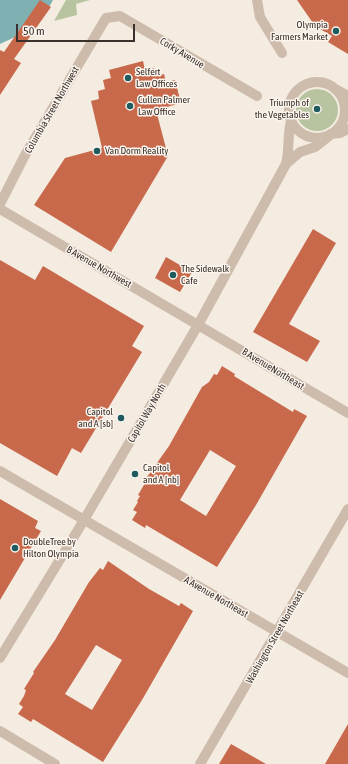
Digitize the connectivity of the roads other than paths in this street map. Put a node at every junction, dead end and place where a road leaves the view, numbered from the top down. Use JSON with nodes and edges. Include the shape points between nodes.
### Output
{"nodes":[{"id":1,"x":257,"y":0,"type":"edge"},
{"id":2,"x":107,"y":18,"type":"joint"},
{"id":3,"x":282,"y":54,"type":"dead end"},
{"id":4,"x":335,"y":89,"type":"junction"},
{"id":5,"x":257,"y":96,"type":"dead end"},
{"id":6,"x":348,"y":96,"type":"edge"},
{"id":7,"x":291,"y":121,"type":"junction"},
{"id":8,"x":348,"y":130,"type":"edge"},
{"id":9,"x":331,"y":134,"type":"junction"},
{"id":10,"x":286,"y":164,"type":"junction"},
{"id":11,"x":0,"y":204,"type":"edge"},
{"id":12,"x":0,"y":209,"type":"edge"},
{"id":13,"x":198,"y":325,"type":"junction"},
{"id":14,"x":348,"y":413,"type":"edge"},
{"id":15,"x":0,"y":472,"type":"edge"},
{"id":16,"x":348,"y":509,"type":"edge"},
{"id":17,"x":84,"y":520,"type":"junction"},
{"id":18,"x":277,"y":633,"type":"junction"},
{"id":19,"x":0,"y":658,"type":"edge"},
{"id":20,"x":348,"y":673,"type":"edge"},
{"id":21,"x":0,"y":731,"type":"edge"},
{"id":22,"x":55,"y":764,"type":"edge"},
{"id":23,"x":200,"y":764,"type":"edge"}],
"edges":[{"from":1,"to":3,"type":"street","via":[[260,17]]},
{"from":2,"to":5,"type":"street","name":"Corky Avenue","via":[[120,16]]},
{"from":2,"to":11,"type":"street","name":"Columbia Street Northwest"},
{"from":4,"to":6,"type":"street"},
{"from":4,"to":7,"type":"street","via":[[321,82],[313,82],[298,88],[289,103]]},
{"from":4,"to":9,"type":"street","via":[[340,94],[345,109],[341,123]]},
{"from":7,"to":9,"type":"street","via":[[301,133],[308,136],[324,137]]},
{"from":7,"to":10,"type":"street","name":"Capitol Way North"},
{"from":8,"to":9,"type":"street"},
{"from":9,"to":10,"type":"street","name":"Capitol Way North","via":[[315,147],[300,152]]},
{"from":10,"to":13,"type":"street","name":"Capitol Way North"},
{"from":12,"to":13,"type":"street","name":"B Avenue Northwest"},
{"from":13,"to":14,"type":"street","name":"B AvenueNortheast"},
{"from":13,"to":17,"type":"street","name":"Capitol Way North"},
{"from":15,"to":17,"type":"street","name":"A Avenue Northeast"},
{"from":16,"to":18,"type":"street","name":"Washington Street Northeast"},
{"from":17,"to":18,"type":"street","name":"A Avenue Northeast"},
{"from":17,"to":19,"type":"street","name":"Capitol Way North"},
{"from":18,"to":20,"type":"street","name":"A Avenue Northeast"},
{"from":18,"to":23,"type":"street","name":"Washington Street Northeast"},
{"from":21,"to":22,"type":"street"}]}
